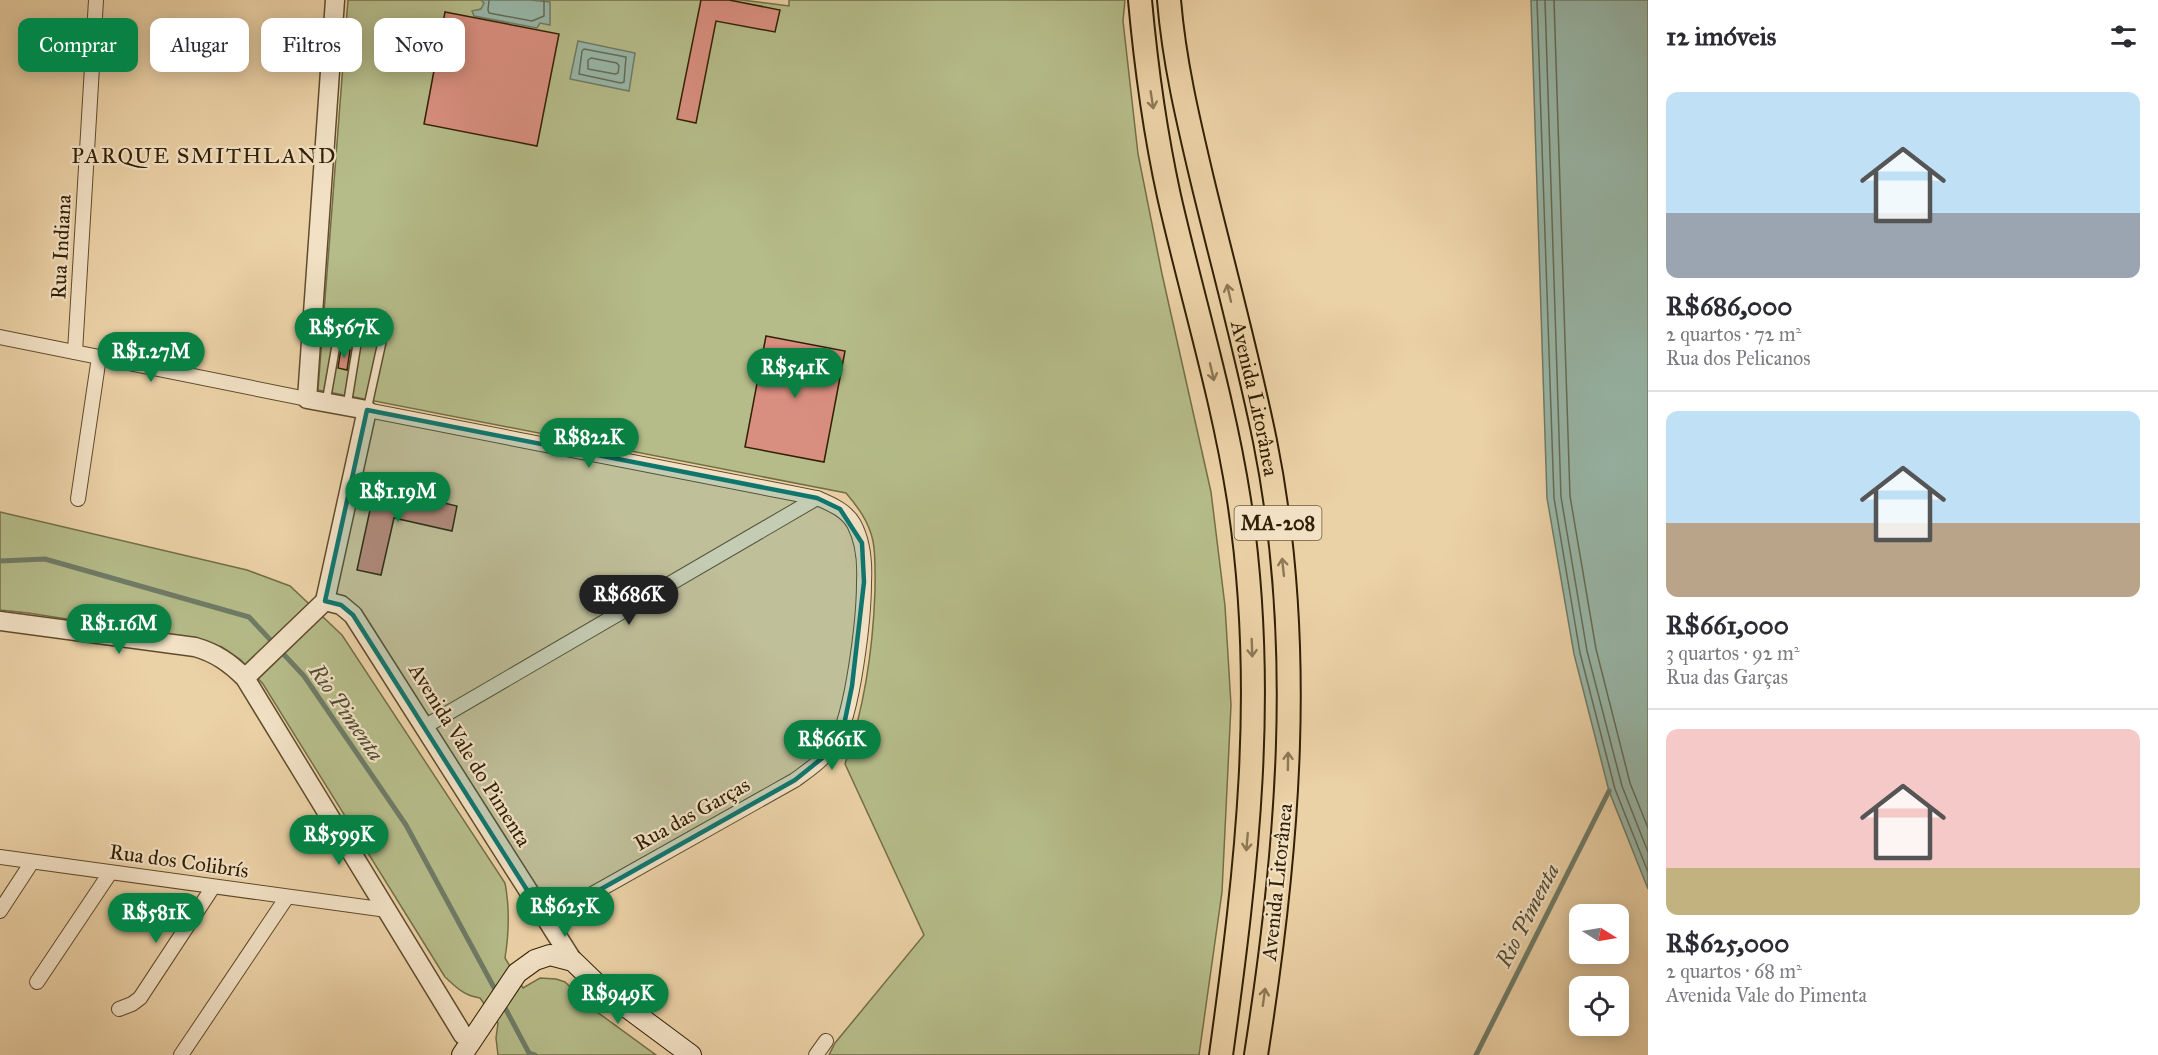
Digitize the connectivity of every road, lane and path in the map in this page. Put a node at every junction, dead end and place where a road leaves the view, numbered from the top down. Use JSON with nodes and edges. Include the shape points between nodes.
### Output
{"nodes":[{"id":1,"x":96,"y":0,"type":"edge"},
{"id":2,"x":335,"y":0,"type":"edge"},
{"id":3,"x":1140,"y":0,"type":"edge"},
{"id":4,"x":1162,"y":2,"type":"edge"},
{"id":5,"x":1147,"y":63,"type":"junction"},
{"id":6,"x":1188,"y":121,"type":"junction"},
{"id":7,"x":338,"y":334,"type":"dead end"},
{"id":8,"x":0,"y":337,"type":"edge"},
{"id":9,"x":358,"y":338,"type":"dead end"},
{"id":10,"x":382,"y":342,"type":"dead end"},
{"id":11,"x":75,"y":352,"type":"junction"},
{"id":12,"x":99,"y":357,"type":"junction"},
{"id":13,"x":316,"y":400,"type":"junction"},
{"id":14,"x":347,"y":406,"type":"junction"},
{"id":15,"x":367,"y":410,"type":"junction"},
{"id":16,"x":78,"y":498,"type":"dead end"},
{"id":17,"x":818,"y":498,"type":"junction"},
{"id":18,"x":325,"y":601,"type":"junction"},
{"id":19,"x":0,"y":621,"type":"edge"},
{"id":20,"x":245,"y":678,"type":"junction"},
{"id":21,"x":424,"y":727,"type":"junction"},
{"id":22,"x":0,"y":857,"type":"edge"},
{"id":23,"x":32,"y":862,"type":"junction"},
{"id":24,"x":110,"y":873,"type":"junction"},
{"id":25,"x":213,"y":887,"type":"junction"},
{"id":26,"x":287,"y":897,"type":"junction"},
{"id":27,"x":387,"y":910,"type":"junction"},
{"id":28,"x":0,"y":912,"type":"edge"},
{"id":29,"x":546,"y":920,"type":"junction"},
{"id":30,"x":546,"y":956,"type":"junction"},
{"id":31,"x":573,"y":962,"type":"junction"},
{"id":32,"x":37,"y":982,"type":"dead end"},
{"id":33,"x":119,"y":1010,"type":"dead end"},
{"id":34,"x":825,"y":1041,"type":"dead end"},
{"id":35,"x":467,"y":1047,"type":"edge"},
{"id":36,"x":181,"y":1055,"type":"edge"},
{"id":37,"x":691,"y":1055,"type":"edge"},
{"id":38,"x":816,"y":1055,"type":"edge"},
{"id":39,"x":1221,"y":1055,"type":"edge"},
{"id":40,"x":1256,"y":1055,"type":"edge"}],
"edges":[{"from":1,"to":11,"type":"street","name":"Rua Indiana"},
{"from":2,"to":13,"type":"street"},
{"from":3,"to":5,"type":"main road","name":"Avenida Litorânea","number":"MA-208"},
{"from":4,"to":6,"type":"main road","name":"Avenida Litorânea","number":"MA-208"},
{"from":5,"to":6,"type":"main road","via":[[1155,55],[1170,61],[1177,102]]},
{"from":5,"to":39,"type":"main road","name":"Avenida Litorânea","number":"MA-208","one_way":true,"via":[[1169,195],[1239,499],[1251,616],[1254,688],[1251,803]]},
{"from":40,"to":6,"type":"main road","name":"Avenida Litorânea","number":"MA-208","one_way":true,"via":[[1284,839],[1289,704],[1287,608],[1265,440]]},
{"from":7,"to":13,"type":"lane"},
{"from":8,"to":11,"type":"street"},
{"from":9,"to":14,"type":"lane"},
{"from":10,"to":15,"type":"lane"},
{"from":11,"to":12,"type":"street"},
{"from":12,"to":13,"type":"street"},
{"from":12,"to":16,"type":"street"},
{"from":13,"to":14,"type":"street"},
{"from":14,"to":15,"type":"street"},
{"from":15,"to":17,"type":"street","name":"Rua das Garças"},
{"from":15,"to":18,"type":"street"},
{"from":17,"to":21,"type":"street"},
{"from":17,"to":29,"type":"street","name":"Rua das Garças","via":[[840,509],[853,522],[862,543],[861,624],[844,725],[836,742],[795,780]]},
{"from":18,"to":20,"type":"street"},
{"from":18,"to":21,"type":"street","name":"Avenida Vale do Pimenta","via":[[350,612]]},
{"from":19,"to":20,"type":"street","via":[[195,647],[221,657]]},
{"from":20,"to":27,"type":"street"},
{"from":21,"to":29,"type":"street","name":"Avenida Vale do Pimenta"},
{"from":22,"to":23,"type":"street","name":"Rua dos Colibrís"},
{"from":23,"to":24,"type":"street","name":"Rua dos Colibrís"},
{"from":23,"to":28,"type":"street"},
{"from":24,"to":25,"type":"street","name":"Rua dos Colibrís"},
{"from":24,"to":32,"type":"street"},
{"from":25,"to":26,"type":"street","name":"Rua dos Colibrís"},
{"from":25,"to":33,"type":"street","via":[[140,998]]},
{"from":26,"to":27,"type":"street","name":"Rua dos Colibrís"},
{"from":26,"to":36,"type":"street"},
{"from":27,"to":35,"type":"street"},
{"from":29,"to":30,"type":"street"},
{"from":29,"to":31,"type":"street","name":"Avenida Vale do Pimenta"},
{"from":30,"to":31,"type":"main road"},
{"from":30,"to":35,"type":"main road","via":[[517,973]]},
{"from":31,"to":37,"type":"main road","via":[[602,989]]},
{"from":34,"to":38,"type":"street"}]}
